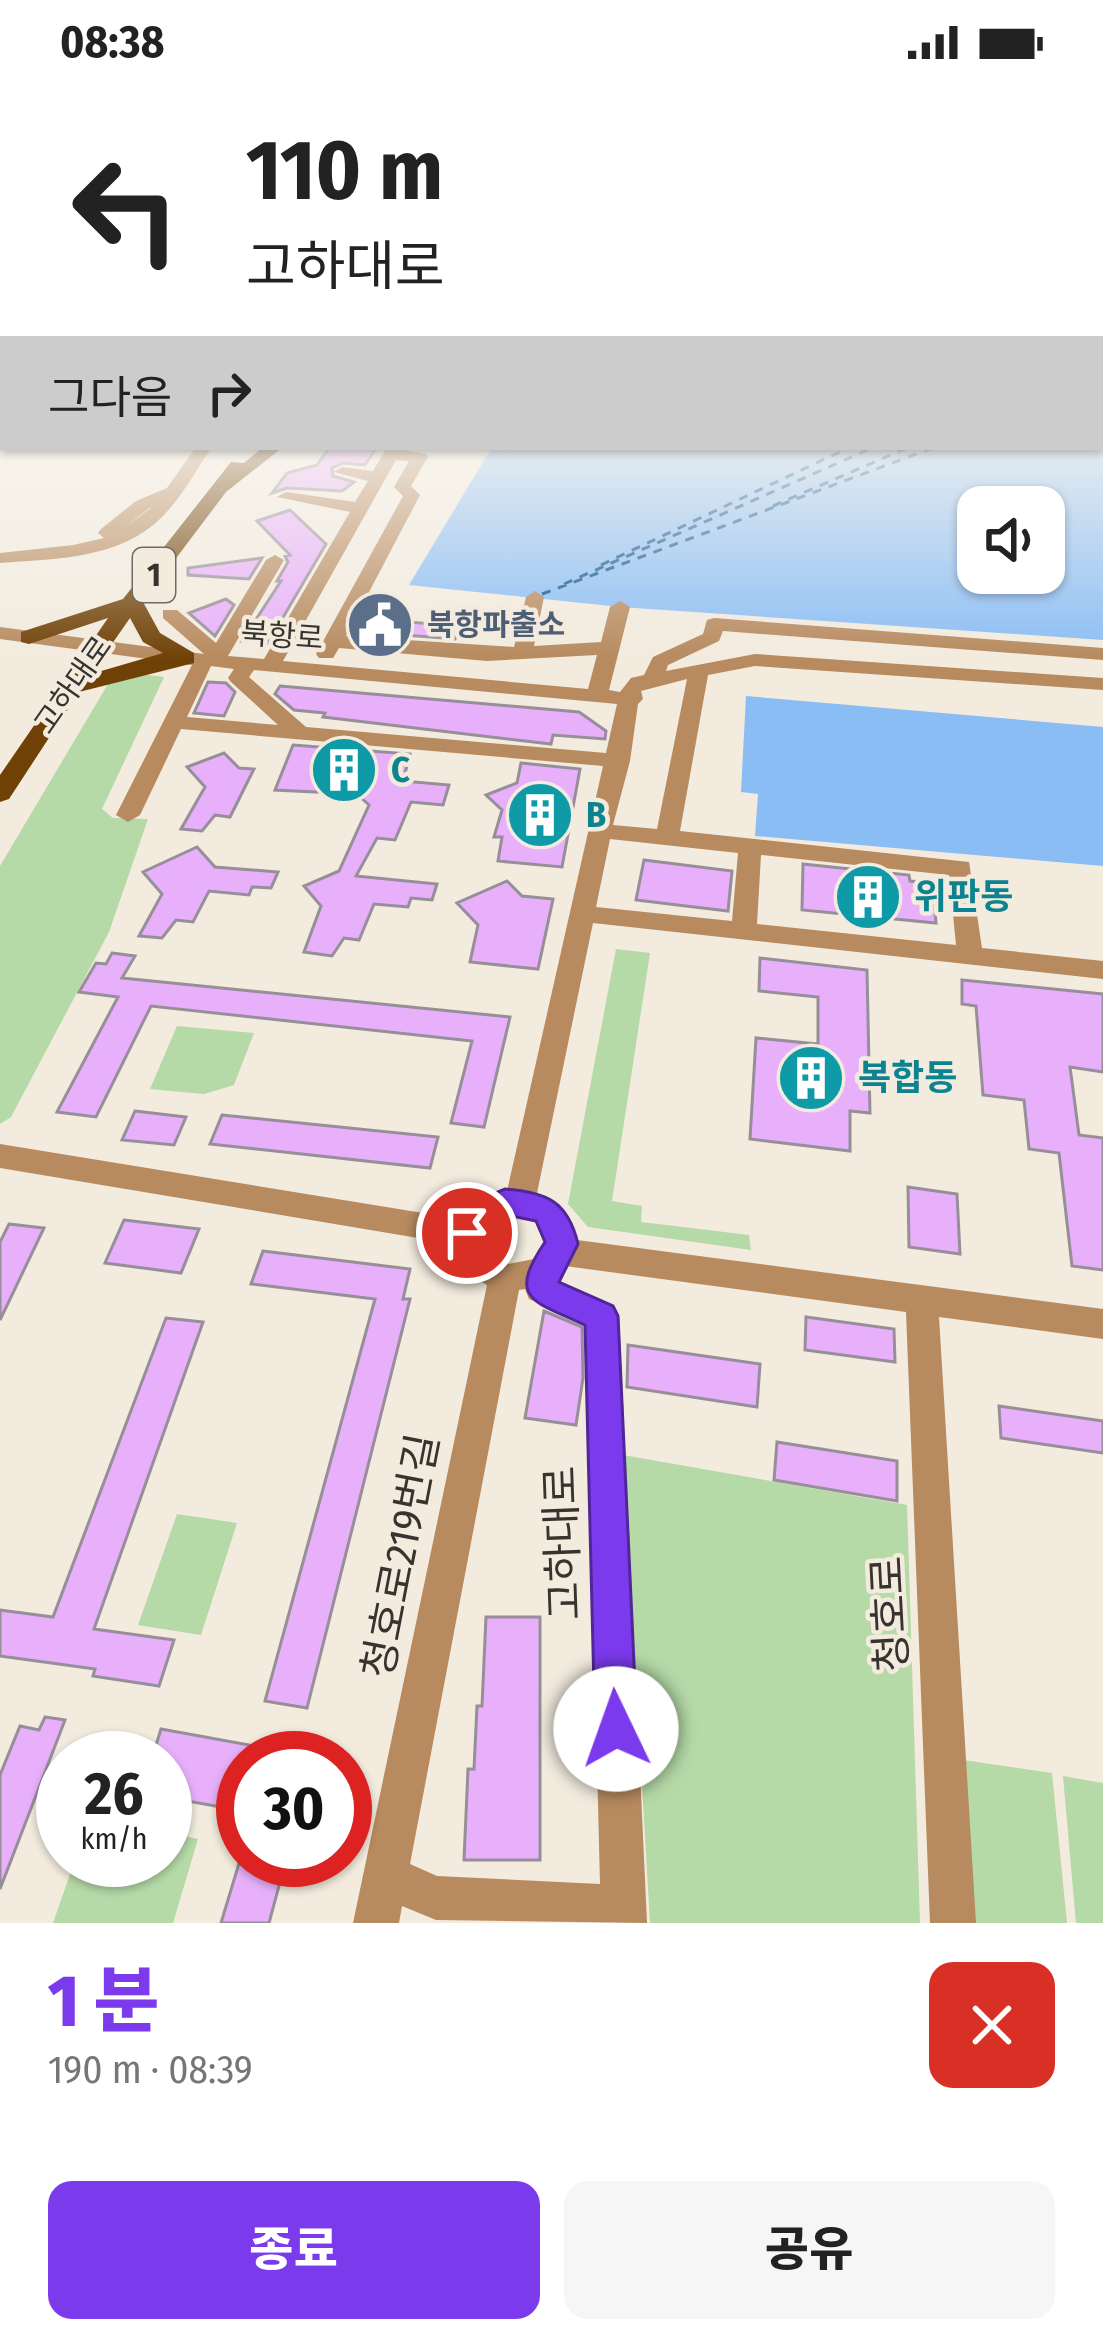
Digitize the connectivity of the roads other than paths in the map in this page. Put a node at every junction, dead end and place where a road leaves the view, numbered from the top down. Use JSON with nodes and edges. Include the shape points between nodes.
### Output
{"nodes":[{"id":1,"x":176,"y":488,"type":"edge"},
{"id":2,"x":216,"y":488,"type":"edge"},
{"id":3,"x":224,"y":488,"type":"edge"},
{"id":4,"x":371,"y":488,"type":"edge"},
{"id":5,"x":403,"y":488,"type":"edge"},
{"id":6,"x":286,"y":497,"type":"dead end"},
{"id":7,"x":208,"y":501,"type":"junction"},
{"id":8,"x":360,"y":508,"type":"junction"},
{"id":9,"x":0,"y":558,"type":"edge"},
{"id":10,"x":275,"y":560,"type":"dead end"},
{"id":11,"x":535,"y":597,"type":"dead end"},
{"id":12,"x":133,"y":603,"type":"junction"},
{"id":13,"x":620,"y":607,"type":"dead end"},
{"id":14,"x":170,"y":614,"type":"dead end"},
{"id":15,"x":0,"y":634,"type":"edge"},
{"id":16,"x":29,"y":637,"type":"junction"},
{"id":17,"x":333,"y":640,"type":"junction"},
{"id":18,"x":98,"y":646,"type":"junction"},
{"id":19,"x":609,"y":648,"type":"junction"},
{"id":20,"x":522,"y":654,"type":"junction"},
{"id":21,"x":1103,"y":654,"type":"edge"},
{"id":22,"x":200,"y":658,"type":"junction"},
{"id":23,"x":248,"y":664,"type":"junction"},
{"id":24,"x":272,"y":665,"type":"junction"},
{"id":25,"x":318,"y":669,"type":"junction"},
{"id":26,"x":699,"y":669,"type":"junction"},
{"id":27,"x":654,"y":674,"type":"junction"},
{"id":28,"x":1103,"y":684,"type":"edge"},
{"id":29,"x":69,"y":688,"type":"junction"},
{"id":30,"x":597,"y":695,"type":"junction"},
{"id":31,"x":633,"y":699,"type":"junction"},
{"id":32,"x":171,"y":722,"type":"junction"},
{"id":33,"x":301,"y":734,"type":"junction"},
{"id":34,"x":619,"y":761,"type":"junction"},
{"id":35,"x":0,"y":794,"type":"edge"},
{"id":36,"x":128,"y":815,"type":"dead end"},
{"id":37,"x":603,"y":831,"type":"junction"},
{"id":38,"x":667,"y":838,"type":"junction"},
{"id":39,"x":750,"y":847,"type":"junction"},
{"id":40,"x":585,"y":914,"type":"junction"},
{"id":41,"x":743,"y":932,"type":"junction"},
{"id":42,"x":970,"y":956,"type":"junction"},
{"id":43,"x":1103,"y":970,"type":"edge"},
{"id":44,"x":0,"y":1156,"type":"edge"},
{"id":45,"x":520,"y":1201,"type":"junction"},
{"id":46,"x":467,"y":1233,"type":"junction"},
{"id":47,"x":551,"y":1261,"type":"junction"},
{"id":48,"x":505,"y":1279,"type":"junction"},
{"id":49,"x":922,"y":1300,"type":"junction"},
{"id":50,"x":1103,"y":1324,"type":"edge"},
{"id":51,"x":386,"y":1876,"type":"junction"},
{"id":52,"x":624,"y":1915,"type":"edge"},
{"id":53,"x":376,"y":1923,"type":"edge"},
{"id":54,"x":953,"y":1923,"type":"edge"}],
"edges":[{"from":1,"to":9,"type":"street","via":[[149,523],[101,547]]},
{"from":2,"to":7,"type":"main road","name":"고하대로","number":"1"},
{"from":3,"to":7,"type":"main road"},
{"from":4,"to":8,"type":"street"},
{"from":5,"to":17,"type":"street","via":[[412,495]]},
{"from":6,"to":8,"type":"street"},
{"from":7,"to":12,"type":"main road","name":"고하대로","number":"1"},
{"from":8,"to":24,"type":"street"},
{"from":10,"to":22,"type":"street"},
{"from":11,"to":20,"type":"street"},
{"from":12,"to":16,"type":"main road"},
{"from":12,"to":18,"type":"main road","name":"고하대로","number":"1"},
{"from":12,"to":22,"type":"main road","via":[[151,637]]},
{"from":13,"to":19,"type":"street"},
{"from":14,"to":22,"type":"street"},
{"from":15,"to":16,"type":"street","name":"북항로"},
{"from":16,"to":18,"type":"street","name":"북항로"},
{"from":17,"to":20,"type":"street"},
{"from":17,"to":25,"type":"street"},
{"from":18,"to":22,"type":"street","name":"북항로"},
{"from":18,"to":29,"type":"main road","name":"고하대로","number":"1"},
{"from":19,"to":20,"type":"street"},
{"from":19,"to":30,"type":"street"},
{"from":21,"to":27,"type":"street","via":[[714,624],[712,637],[660,661]]},
{"from":22,"to":23,"type":"street","name":"북항로"},
{"from":22,"to":29,"type":"main road"},
{"from":22,"to":32,"type":"street"},
{"from":23,"to":24,"type":"street","name":"북항로"},
{"from":23,"to":33,"type":"street","via":[[238,678]]},
{"from":24,"to":25,"type":"street","name":"북항로"},
{"from":25,"to":30,"type":"street","name":"북항로"},
{"from":26,"to":27,"type":"street"},
{"from":26,"to":28,"type":"street","via":[[777,661]]},
{"from":26,"to":38,"type":"street"},
{"from":27,"to":31,"type":"street","via":[[631,689]]},
{"from":29,"to":35,"type":"main road","name":"고하대로","number":"1"},
{"from":30,"to":31,"type":"street","name":"북항로"},
{"from":31,"to":34,"type":"street"},
{"from":32,"to":33,"type":"street"},
{"from":32,"to":36,"type":"street"},
{"from":33,"to":34,"type":"street"},
{"from":34,"to":37,"type":"street"},
{"from":37,"to":38,"type":"street"},
{"from":37,"to":40,"type":"street"},
{"from":38,"to":39,"type":"street"},
{"from":39,"to":41,"type":"street"},
{"from":39,"to":42,"type":"street","via":[[960,868]]},
{"from":40,"to":41,"type":"street"},
{"from":40,"to":45,"type":"street"},
{"from":41,"to":42,"type":"street"},
{"from":42,"to":43,"type":"street"},
{"from":44,"to":46,"type":"street"},
{"from":45,"to":46,"type":"street","via":[[490,1208]]},
{"from":45,"to":47,"type":"street","via":[[557,1222]]},
{"from":46,"to":48,"type":"street","via":[[474,1261]]},
{"from":47,"to":48,"type":"street"},
{"from":47,"to":49,"type":"street"},
{"from":47,"to":52,"type":"street","name":"고하대로","via":[[541,1289],[602,1316]]},
{"from":48,"to":51,"type":"street","name":"청호로219번길"},
{"from":49,"to":50,"type":"street"},
{"from":49,"to":54,"type":"street","name":"청호로"},
{"from":51,"to":52,"type":"street","via":[[436,1898]]},
{"from":51,"to":53,"type":"street","name":"청호로219번길"}]}
